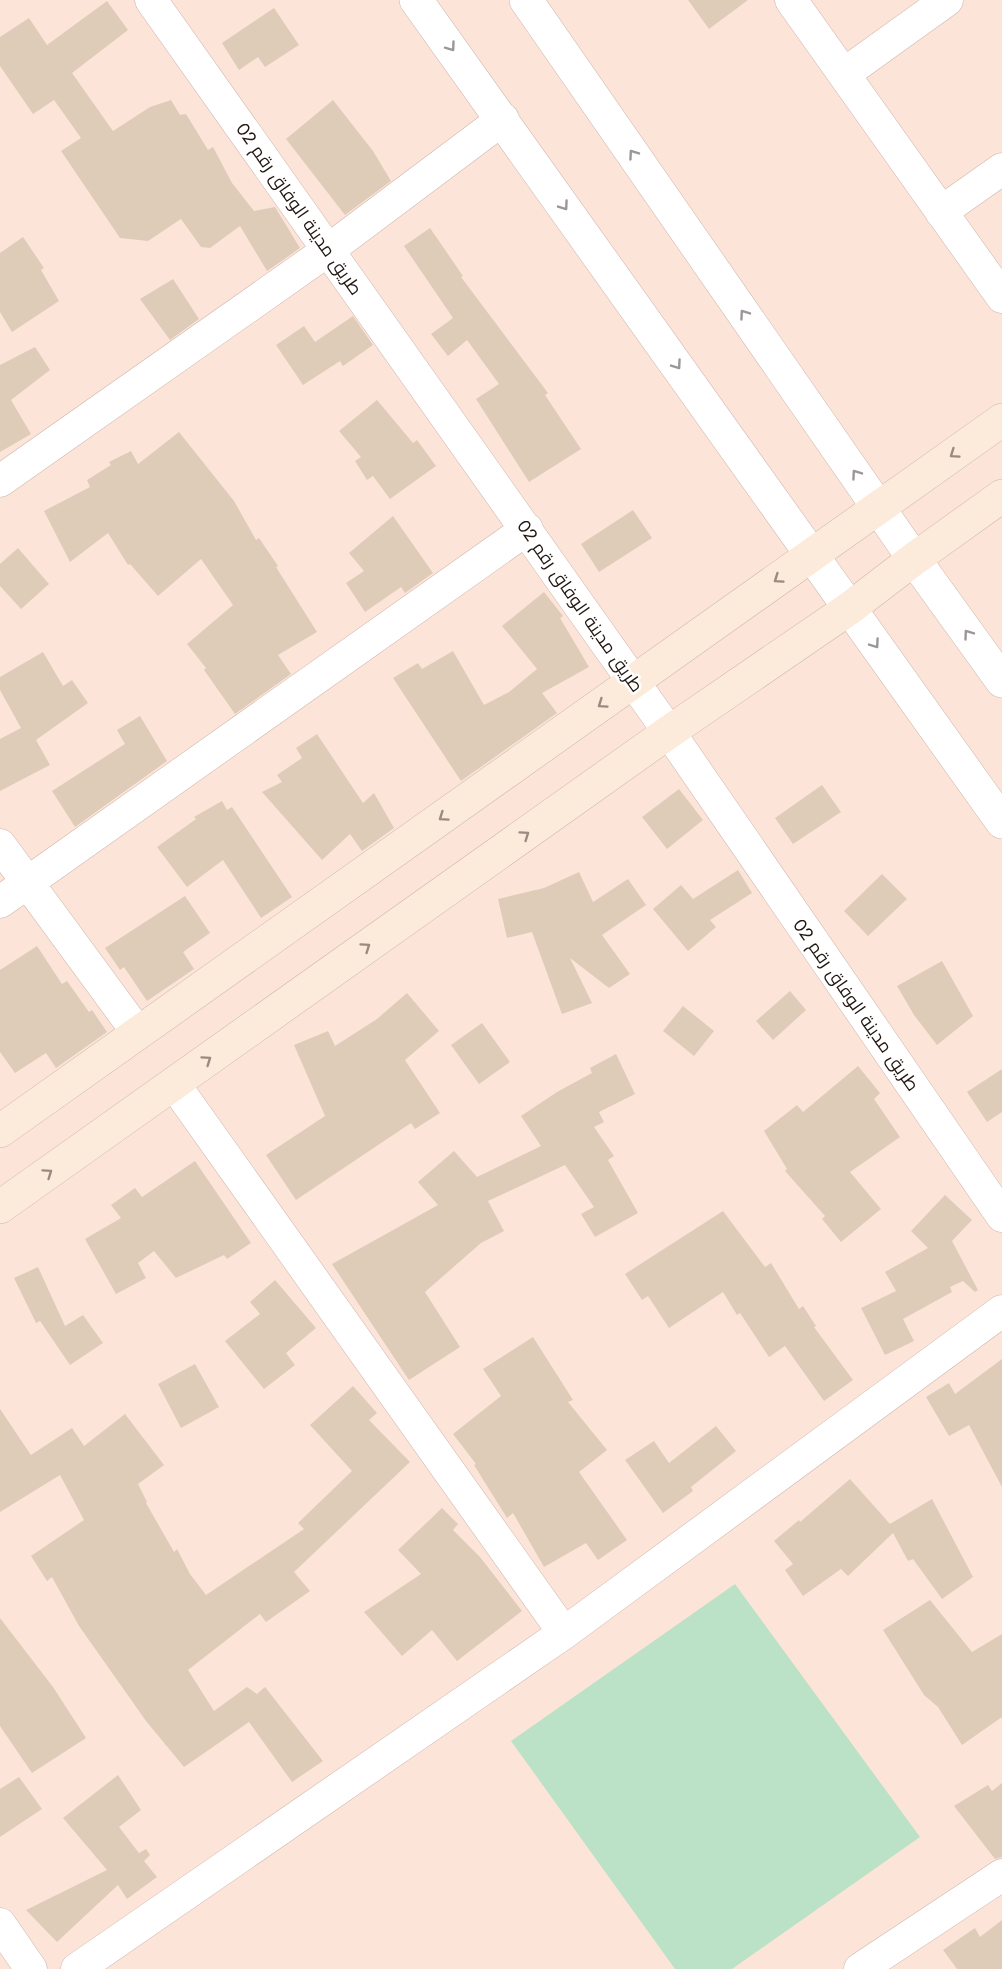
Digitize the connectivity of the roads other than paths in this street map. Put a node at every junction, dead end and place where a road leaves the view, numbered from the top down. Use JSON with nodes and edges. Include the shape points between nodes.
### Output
{"nodes":[{"id":1,"x":151,"y":0,"type":"edge"},
{"id":2,"x":416,"y":0,"type":"edge"},
{"id":3,"x":526,"y":0,"type":"edge"},
{"id":4,"x":947,"y":0,"type":"edge"},
{"id":5,"x":800,"y":4,"type":"edge"},
{"id":6,"x":844,"y":74,"type":"junction"},
{"id":7,"x":503,"y":119,"type":"junction"},
{"id":8,"x":1002,"y":169,"type":"edge"},
{"id":9,"x":941,"y":212,"type":"junction"},
{"id":10,"x":327,"y":251,"type":"junction"},
{"id":11,"x":1002,"y":297,"type":"edge"},
{"id":12,"x":1002,"y":420,"type":"edge"},
{"id":13,"x":0,"y":481,"type":"edge"},
{"id":14,"x":1002,"y":496,"type":"edge"},
{"id":15,"x":879,"y":508,"type":"junction"},
{"id":16,"x":527,"y":530,"type":"junction"},
{"id":17,"x":811,"y":556,"type":"junction"},
{"id":18,"x":914,"y":559,"type":"junction"},
{"id":19,"x":850,"y":608,"type":"junction"},
{"id":20,"x":1002,"y":681,"type":"edge"},
{"id":21,"x":633,"y":682,"type":"junction"},
{"id":22,"x":669,"y":732,"type":"junction"},
{"id":23,"x":1002,"y":822,"type":"edge"},
{"id":24,"x":0,"y":845,"type":"edge"},
{"id":25,"x":27,"y":883,"type":"junction"},
{"id":26,"x":0,"y":902,"type":"edge"},
{"id":27,"x":138,"y":1033,"type":"junction"},
{"id":28,"x":174,"y":1084,"type":"junction"},
{"id":29,"x":0,"y":1131,"type":"edge"},
{"id":30,"x":0,"y":1207,"type":"edge"},
{"id":31,"x":1002,"y":1216,"type":"edge"},
{"id":32,"x":1002,"y":1311,"type":"edge"},
{"id":33,"x":564,"y":1634,"type":"junction"},
{"id":34,"x":1002,"y":1875,"type":"edge"},
{"id":35,"x":0,"y":1924,"type":"edge"},
{"id":36,"x":31,"y":1969,"type":"edge"},
{"id":37,"x":77,"y":1969,"type":"edge"},
{"id":38,"x":860,"y":1969,"type":"edge"}],
"edges":[{"from":1,"to":10,"type":"street","name":"طريق مدينة الوفاق رقم 02"},
{"from":2,"to":7,"type":"street","one_way":true},
{"from":15,"to":3,"type":"street","one_way":true},
{"from":4,"to":6,"type":"street"},
{"from":5,"to":6,"type":"street"},
{"from":6,"to":9,"type":"street"},
{"from":7,"to":10,"type":"street"},
{"from":7,"to":17,"type":"street","one_way":true},
{"from":8,"to":9,"type":"street"},
{"from":9,"to":11,"type":"street"},
{"from":10,"to":13,"type":"street"},
{"from":10,"to":16,"type":"street","name":"طريق مدينة الوفاق رقم 02"},
{"from":12,"to":15,"type":"main road","one_way":true},
{"from":14,"to":18,"type":"main road"},
{"from":15,"to":17,"type":"main road"},
{"from":15,"to":18,"type":"street"},
{"from":16,"to":21,"type":"street","name":"طريق مدينة الوفاق رقم 02"},
{"from":16,"to":25,"type":"street"},
{"from":17,"to":19,"type":"street"},
{"from":17,"to":21,"type":"main road","one_way":true},
{"from":18,"to":19,"type":"main road"},
{"from":20,"to":18,"type":"street","one_way":true},
{"from":19,"to":22,"type":"main road"},
{"from":19,"to":23,"type":"street","one_way":true},
{"from":21,"to":22,"type":"street","name":"طريق مدينة الوفاق رقم 02"},
{"from":21,"to":27,"type":"main road","one_way":true},
{"from":28,"to":22,"type":"main road","one_way":true},
{"from":22,"to":31,"type":"street","name":"طريق مدينة الوفاق رقم 02"},
{"from":24,"to":25,"type":"street"},
{"from":25,"to":26,"type":"street"},
{"from":25,"to":27,"type":"street"},
{"from":27,"to":29,"type":"main road"},
{"from":30,"to":28,"type":"main road","one_way":true},
{"from":28,"to":33,"type":"street"},
{"from":32,"to":33,"type":"street"},
{"from":33,"to":37,"type":"street"},
{"from":34,"to":38,"type":"street"},
{"from":35,"to":36,"type":"street"}]}
